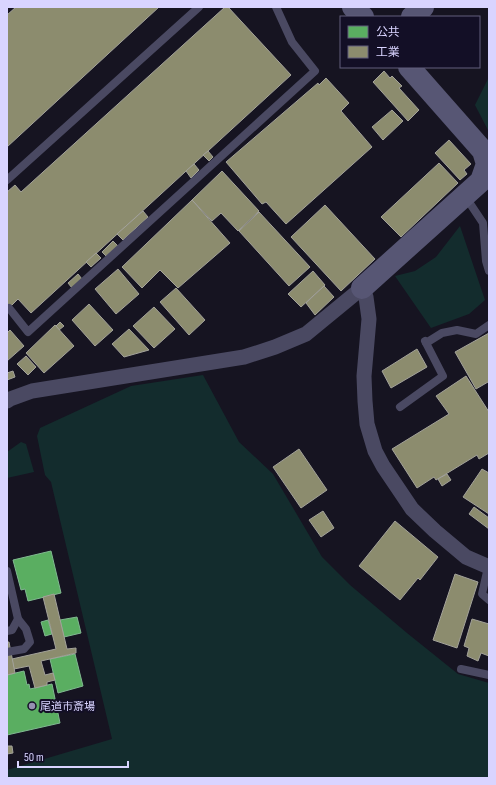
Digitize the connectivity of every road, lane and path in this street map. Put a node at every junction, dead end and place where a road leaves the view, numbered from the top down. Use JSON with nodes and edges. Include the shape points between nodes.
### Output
{"nodes":[{"id":1,"x":199,"y":7,"type":"edge"},
{"id":2,"x":276,"y":7,"type":"edge"},
{"id":3,"x":354,"y":7,"type":"edge"},
{"id":4,"x":423,"y":7,"type":"edge"},
{"id":5,"x":362,"y":16,"type":"edge"},
{"id":6,"x":413,"y":16,"type":"edge"},
{"id":7,"x":410,"y":68,"type":"edge"},
{"id":8,"x":7,"y":180,"type":"edge"},
{"id":9,"x":465,"y":196,"type":"junction"},
{"id":10,"x":489,"y":271,"type":"edge"},
{"id":11,"x":362,"y":288,"type":"junction"},
{"id":12,"x":9,"y":308,"type":"dead end"},
{"id":13,"x":489,"y":325,"type":"edge"},
{"id":14,"x":7,"y":401,"type":"edge"},
{"id":15,"x":400,"y":407,"type":"dead end"},
{"id":16,"x":489,"y":567,"type":"edge"},
{"id":17,"x":7,"y":571,"type":"edge"},
{"id":18,"x":489,"y":600,"type":"edge"},
{"id":19,"x":18,"y":619,"type":"junction"},
{"id":20,"x":7,"y":631,"type":"edge"},
{"id":21,"x":7,"y":652,"type":"edge"},
{"id":22,"x":461,"y":669,"type":"dead end"},
{"id":23,"x":489,"y":675,"type":"edge"}],
"edges":[{"from":1,"to":8,"type":"lane"},
{"from":2,"to":12,"type":"lane","via":[[292,42],[315,71],[28,332]]},
{"from":3,"to":5,"type":"street"},
{"from":4,"to":6,"type":"street"},
{"from":7,"to":9,"type":"street","via":[[483,151],[487,164],[481,181]]},
{"from":9,"to":10,"type":"lane","via":[[483,223]]},
{"from":9,"to":11,"type":"street"},
{"from":11,"to":14,"type":"street","via":[[306,334],[244,357],[32,391]]},
{"from":11,"to":16,"type":"street","via":[[369,319],[364,376],[365,401],[367,424],[375,451],[412,508],[466,557]]},
{"from":13,"to":15,"type":"lane","via":[[476,334],[457,330],[442,333],[425,342],[443,376]]},
{"from":16,"to":18,"type":"lane","via":[[482,594]]},
{"from":17,"to":19,"type":"lane"},
{"from":19,"to":20,"type":"lane","via":[[12,630]]},
{"from":19,"to":21,"type":"lane","via":[[26,628],[30,642],[24,649]]},
{"from":22,"to":23,"type":"lane"}]}
